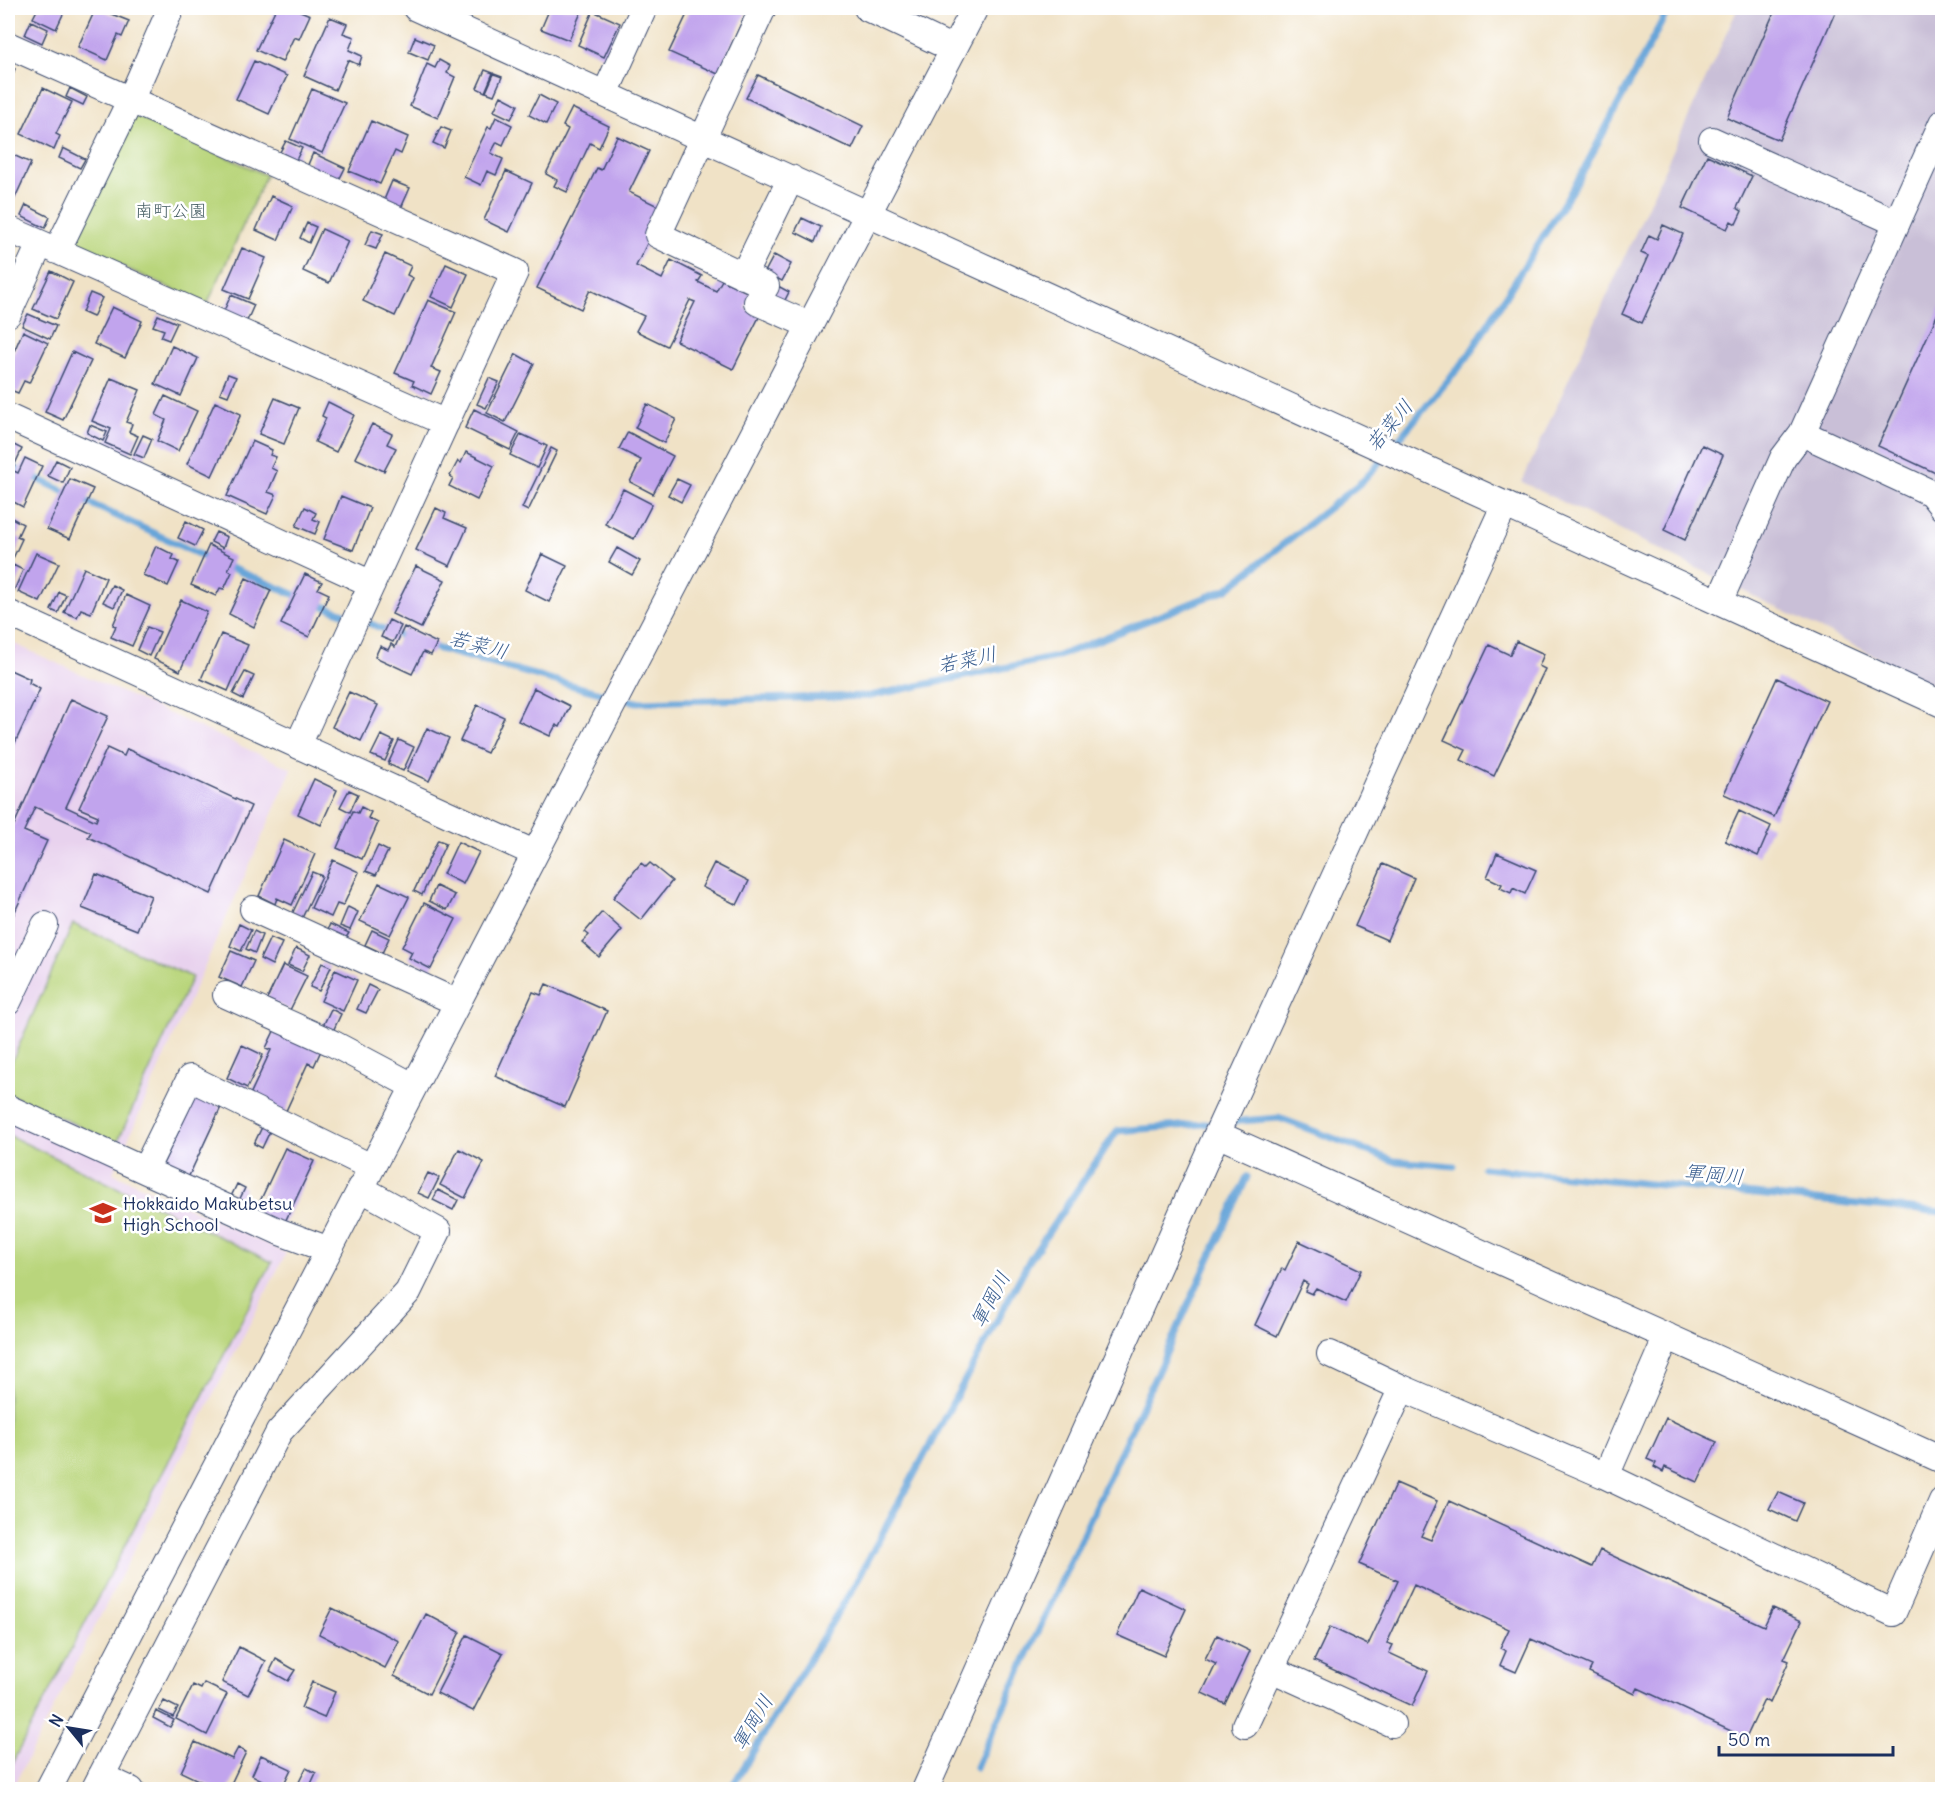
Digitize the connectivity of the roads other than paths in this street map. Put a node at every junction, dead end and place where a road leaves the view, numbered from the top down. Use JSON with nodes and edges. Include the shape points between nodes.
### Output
{"nodes":[{"id":1,"x":171,"y":8,"type":"edge"},
{"id":2,"x":416,"y":8,"type":"edge"},
{"id":3,"x":644,"y":8,"type":"edge"},
{"id":4,"x":763,"y":8,"type":"edge"},
{"id":5,"x":867,"y":8,"type":"edge"},
{"id":6,"x":975,"y":8,"type":"edge"},
{"id":7,"x":8,"y":45,"type":"edge"},
{"id":8,"x":953,"y":49,"type":"junction"},
{"id":9,"x":605,"y":94,"type":"junction"},
{"id":10,"x":130,"y":101,"type":"junction"},
{"id":11,"x":1942,"y":123,"type":"edge"},
{"id":12,"x":703,"y":138,"type":"junction"},
{"id":13,"x":1712,"y":140,"type":"dead end"},
{"id":14,"x":790,"y":178,"type":"junction"},
{"id":15,"x":868,"y":213,"type":"junction"},
{"id":16,"x":1897,"y":223,"type":"junction"},
{"id":17,"x":8,"y":229,"type":"edge"},
{"id":18,"x":49,"y":248,"type":"junction"},
{"id":19,"x":742,"y":276,"type":"junction"},
{"id":20,"x":8,"y":314,"type":"edge"},
{"id":21,"x":810,"y":325,"type":"junction"},
{"id":22,"x":8,"y":417,"type":"edge"},
{"id":23,"x":446,"y":423,"type":"junction"},
{"id":24,"x":1802,"y":433,"type":"junction"},
{"id":25,"x":1505,"y":504,"type":"junction"},
{"id":26,"x":1942,"y":507,"type":"edge"},
{"id":27,"x":372,"y":584,"type":"junction"},
{"id":28,"x":1719,"y":602,"type":"junction"},
{"id":29,"x":8,"y":613,"type":"edge"},
{"id":30,"x":1942,"y":704,"type":"edge"},
{"id":31,"x":298,"y":745,"type":"junction"},
{"id":32,"x":534,"y":853,"type":"junction"},
{"id":33,"x":253,"y":909,"type":"dead end"},
{"id":34,"x":45,"y":925,"type":"dead end"},
{"id":35,"x":226,"y":995,"type":"dead end"},
{"id":36,"x":8,"y":1002,"type":"edge"},
{"id":37,"x":456,"y":1002,"type":"junction"},
{"id":38,"x":413,"y":1086,"type":"junction"},
{"id":39,"x":8,"y":1108,"type":"edge"},
{"id":40,"x":1217,"y":1134,"type":"junction"},
{"id":41,"x":145,"y":1170,"type":"junction"},
{"id":42,"x":365,"y":1178,"type":"junction"},
{"id":43,"x":329,"y":1250,"type":"junction"},
{"id":44,"x":1667,"y":1336,"type":"junction"},
{"id":45,"x":1330,"y":1354,"type":"dead end"},
{"id":46,"x":1401,"y":1389,"type":"junction"},
{"id":47,"x":1942,"y":1460,"type":"edge"},
{"id":48,"x":1606,"y":1476,"type":"junction"},
{"id":49,"x":1942,"y":1501,"type":"edge"},
{"id":50,"x":1271,"y":1669,"type":"junction"},
{"id":51,"x":1392,"y":1724,"type":"dead end"},
{"id":52,"x":1245,"y":1725,"type":"dead end"},
{"id":53,"x":98,"y":1783,"type":"edge"},
{"id":54,"x":48,"y":1790,"type":"edge"},
{"id":55,"x":131,"y":1790,"type":"edge"},
{"id":56,"x":925,"y":1790,"type":"edge"}],
"edges":[{"from":1,"to":10,"type":"street"},
{"from":2,"to":9,"type":"street"},
{"from":3,"to":9,"type":"street"},
{"from":4,"to":12,"type":"street"},
{"from":5,"to":8,"type":"street"},
{"from":6,"to":8,"type":"street"},
{"from":7,"to":10,"type":"street"},
{"from":8,"to":15,"type":"street"},
{"from":9,"to":12,"type":"street"},
{"from":10,"to":18,"type":"street"},
{"from":10,"to":23,"type":"street","via":[[515,272]]},
{"from":11,"to":16,"type":"street"},
{"from":12,"to":14,"type":"street"},
{"from":12,"to":19,"type":"street","via":[[658,235]]},
{"from":13,"to":16,"type":"street"},
{"from":14,"to":15,"type":"street"},
{"from":14,"to":19,"type":"street"},
{"from":15,"to":21,"type":"street"},
{"from":15,"to":25,"type":"street"},
{"from":16,"to":24,"type":"street"},
{"from":17,"to":18,"type":"street"},
{"from":18,"to":20,"type":"street"},
{"from":18,"to":23,"type":"street"},
{"from":19,"to":21,"type":"street","via":[[766,286],[757,302]]},
{"from":21,"to":32,"type":"street"},
{"from":22,"to":27,"type":"street"},
{"from":23,"to":27,"type":"street"},
{"from":24,"to":26,"type":"street","via":[[1931,493]]},
{"from":24,"to":28,"type":"street","via":[[1783,458]]},
{"from":25,"to":28,"type":"street"},
{"from":25,"to":40,"type":"street"},
{"from":27,"to":31,"type":"street"},
{"from":28,"to":30,"type":"street"},
{"from":29,"to":31,"type":"street"},
{"from":31,"to":32,"type":"street"},
{"from":32,"to":37,"type":"street"},
{"from":33,"to":37,"type":"street"},
{"from":34,"to":36,"type":"street"},
{"from":35,"to":38,"type":"street","via":[[332,1043]]},
{"from":37,"to":38,"type":"street"},
{"from":38,"to":42,"type":"street"},
{"from":39,"to":41,"type":"street"},
{"from":40,"to":44,"type":"street"},
{"from":40,"to":56,"type":"street"},
{"from":41,"to":42,"type":"street","via":[[190,1078]]},
{"from":41,"to":43,"type":"street","via":[[280,1232]]},
{"from":42,"to":43,"type":"street"},
{"from":42,"to":53,"type":"street","via":[[438,1231],[408,1292],[279,1432]]},
{"from":43,"to":54,"type":"street"},
{"from":44,"to":47,"type":"street"},
{"from":44,"to":48,"type":"street"},
{"from":45,"to":46,"type":"street"},
{"from":46,"to":48,"type":"street"},
{"from":46,"to":50,"type":"street"},
{"from":48,"to":49,"type":"street","via":[[1893,1613]]},
{"from":50,"to":51,"type":"street"},
{"from":50,"to":52,"type":"street"},
{"from":53,"to":55,"type":"street"}]}
